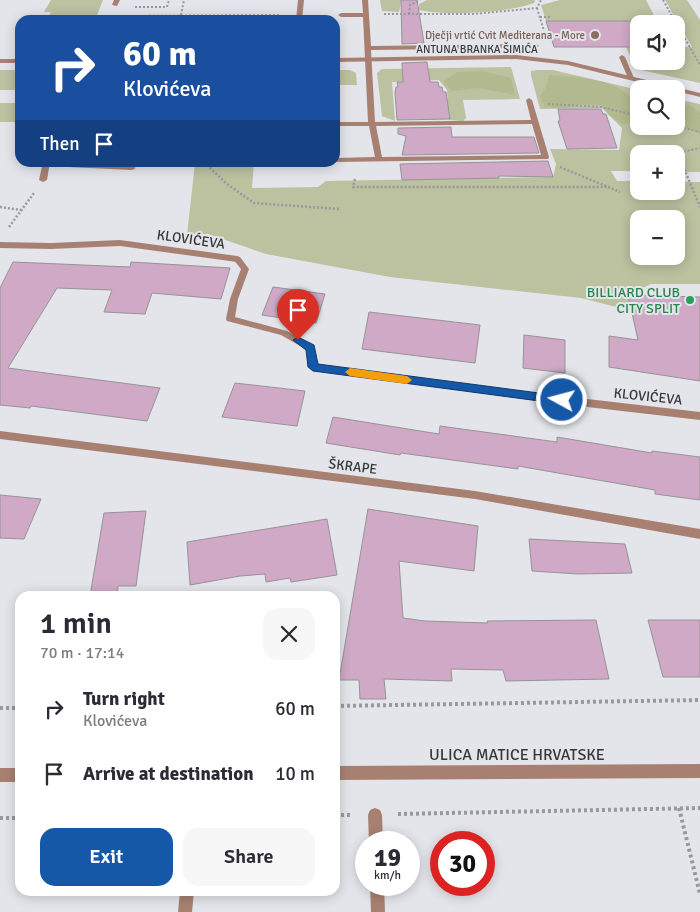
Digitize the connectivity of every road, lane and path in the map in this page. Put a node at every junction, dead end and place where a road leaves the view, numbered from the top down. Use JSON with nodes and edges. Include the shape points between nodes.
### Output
{"nodes":[{"id":1,"x":169,"y":0,"type":"edge"},
{"id":2,"x":184,"y":0,"type":"edge"},
{"id":3,"x":301,"y":0,"type":"edge"},
{"id":4,"x":365,"y":0,"type":"edge"},
{"id":5,"x":420,"y":0,"type":"edge"},
{"id":6,"x":541,"y":0,"type":"edge"},
{"id":7,"x":663,"y":0,"type":"edge"},
{"id":8,"x":132,"y":7,"type":"dead end"},
{"id":9,"x":537,"y":8,"type":"junction"},
{"id":10,"x":409,"y":14,"type":"junction"},
{"id":11,"x":181,"y":15,"type":"edge"},
{"id":12,"x":299,"y":15,"type":"edge"},
{"id":13,"x":341,"y":15,"type":"dead end"},
{"id":14,"x":366,"y":15,"type":"junction"},
{"id":15,"x":540,"y":17,"type":"junction"},
{"id":16,"x":552,"y":17,"type":"dead end"},
{"id":17,"x":546,"y":36,"type":"dead end"},
{"id":18,"x":536,"y":46,"type":"dead end"},
{"id":19,"x":367,"y":48,"type":"junction"},
{"id":20,"x":622,"y":56,"type":"dead end"},
{"id":21,"x":340,"y":60,"type":"edge"},
{"id":22,"x":367,"y":60,"type":"junction"},
{"id":23,"x":0,"y":61,"type":"edge"},
{"id":24,"x":15,"y":61,"type":"edge"},
{"id":25,"x":700,"y":65,"type":"edge"},
{"id":26,"x":631,"y":78,"type":"junction"},
{"id":27,"x":639,"y":80,"type":"edge"},
{"id":28,"x":685,"y":91,"type":"edge"},
{"id":29,"x":700,"y":95,"type":"edge"},
{"id":30,"x":529,"y":101,"type":"joint"},
{"id":31,"x":630,"y":114,"type":"edge"},
{"id":32,"x":535,"y":122,"type":"junction"},
{"id":33,"x":340,"y":124,"type":"edge"},
{"id":34,"x":372,"y":124,"type":"junction"},
{"id":35,"x":685,"y":128,"type":"edge"},
{"id":36,"x":700,"y":132,"type":"edge"},
{"id":37,"x":700,"y":148,"type":"edge"},
{"id":38,"x":544,"y":158,"type":"junction"},
{"id":39,"x":379,"y":159,"type":"junction"},
{"id":40,"x":340,"y":160,"type":"edge"},
{"id":41,"x":46,"y":167,"type":"edge"},
{"id":42,"x":111,"y":167,"type":"edge"},
{"id":43,"x":209,"y":167,"type":"edge"},
{"id":44,"x":132,"y":168,"type":"dead end"},
{"id":45,"x":43,"y":180,"type":"joint"},
{"id":46,"x":353,"y":181,"type":"dead end"},
{"id":47,"x":610,"y":187,"type":"junction"},
{"id":48,"x":620,"y":192,"type":"dead end"},
{"id":49,"x":1,"y":207,"type":"edge"},
{"id":50,"x":700,"y":207,"type":"edge"},
{"id":51,"x":339,"y":209,"type":"dead end"},
{"id":52,"x":21,"y":210,"type":"junction"},
{"id":53,"x":5,"y":232,"type":"dead end"},
{"id":54,"x":0,"y":245,"type":"edge"},
{"id":55,"x":700,"y":416,"type":"edge"},
{"id":56,"x":0,"y":435,"type":"edge"},
{"id":57,"x":700,"y":534,"type":"edge"},
{"id":58,"x":700,"y":700,"type":"edge"},
{"id":59,"x":340,"y":706,"type":"edge"},
{"id":60,"x":0,"y":708,"type":"edge"},
{"id":61,"x":15,"y":708,"type":"edge"},
{"id":62,"x":700,"y":771,"type":"edge"},
{"id":63,"x":340,"y":773,"type":"edge"},
{"id":64,"x":0,"y":775,"type":"edge"},
{"id":65,"x":15,"y":775,"type":"edge"},
{"id":66,"x":679,"y":808,"type":"junction"},
{"id":67,"x":700,"y":808,"type":"edge"},
{"id":68,"x":340,"y":815,"type":"edge"},
{"id":69,"x":376,"y":815,"type":"junction"},
{"id":70,"x":0,"y":818,"type":"edge"},
{"id":71,"x":15,"y":818,"type":"edge"},
{"id":72,"x":376,"y":831,"type":"edge"},
{"id":73,"x":700,"y":894,"type":"edge"},
{"id":74,"x":187,"y":896,"type":"edge"},
{"id":75,"x":377,"y":896,"type":"edge"},
{"id":76,"x":185,"y":912,"type":"edge"},
{"id":77,"x":378,"y":912,"type":"edge"}],
"edges":[{"from":1,"to":8,"type":"path","via":[[167,7]]},
{"from":2,"to":11,"type":"path"},
{"from":3,"to":12,"type":"street"},
{"from":4,"to":14,"type":"street"},
{"from":5,"to":10,"type":"path","via":[[410,5]]},
{"from":6,"to":9,"type":"path"},
{"from":7,"to":25,"type":"path"},
{"from":9,"to":10,"type":"path","via":[[474,14]]},
{"from":9,"to":15,"type":"path"},
{"from":10,"to":14,"type":"path"},
{"from":13,"to":14,"type":"street"},
{"from":14,"to":19,"type":"street"},
{"from":15,"to":16,"type":"path"},
{"from":15,"to":17,"type":"path"},
{"from":18,"to":19,"type":"street"},
{"from":19,"to":22,"type":"street"},
{"from":20,"to":26,"type":"street"},
{"from":21,"to":22,"type":"street","name":"ANTUNA BRANKA ŠIMIĆA"},
{"from":22,"to":26,"type":"street","name":"ANTUNA BRANKA ŠIMIĆA","via":[[516,57],[568,63]]},
{"from":22,"to":34,"type":"street"},
{"from":23,"to":24,"type":"street"},
{"from":26,"to":27,"type":"street","name":"ANTUNA BRANKA ŠIMIĆA"},
{"from":28,"to":29,"type":"street","name":"ANTUNA BRANKA ŠIMIĆA"},
{"from":30,"to":31,"type":"path","via":[[601,107]]},
{"from":30,"to":32,"type":"street"},
{"from":32,"to":34,"type":"street"},
{"from":32,"to":38,"type":"street"},
{"from":33,"to":34,"type":"street"},
{"from":34,"to":39,"type":"street"},
{"from":35,"to":36,"type":"path"},
{"from":37,"to":50,"type":"path","via":[[678,153]]},
{"from":38,"to":39,"type":"street"},
{"from":38,"to":47,"type":"path"},
{"from":39,"to":40,"type":"street"},
{"from":41,"to":45,"type":"street"},
{"from":42,"to":44,"type":"street"},
{"from":43,"to":51,"type":"path","via":[[254,204]]},
{"from":45,"to":52,"type":"path"},
{"from":46,"to":47,"type":"path","via":[[353,188]]},
{"from":47,"to":48,"type":"path"},
{"from":49,"to":52,"type":"path"},
{"from":52,"to":53,"type":"path"},
{"from":54,"to":55,"type":"street","name":"KLOVIĆEVA","via":[[120,243],[237,260],[245,269],[230,319],[284,333],[311,348],[313,367]]},
{"from":56,"to":57,"type":"street","name":"ŠKRAPE","via":[[475,495]]},
{"from":58,"to":59,"type":"path"},
{"from":60,"to":61,"type":"path"},
{"from":62,"to":63,"type":"street","name":"ULICA MATICE HRVATSKE"},
{"from":64,"to":65,"type":"street"},
{"from":66,"to":67,"type":"path"},
{"from":66,"to":69,"type":"path"},
{"from":66,"to":73,"type":"path"},
{"from":68,"to":69,"type":"path"},
{"from":69,"to":72,"type":"street"},
{"from":70,"to":71,"type":"path"},
{"from":74,"to":76,"type":"street"},
{"from":75,"to":77,"type":"street"}]}
